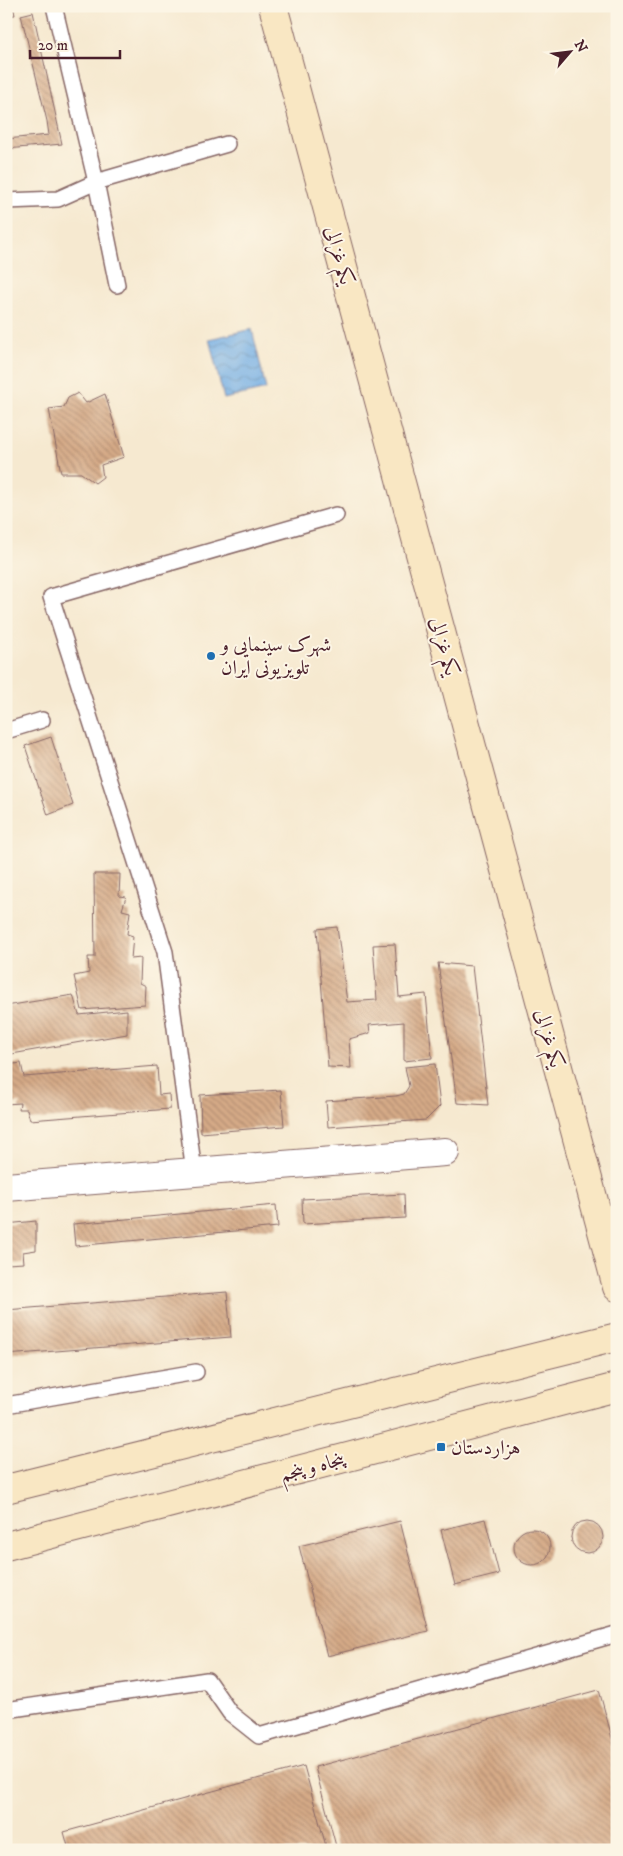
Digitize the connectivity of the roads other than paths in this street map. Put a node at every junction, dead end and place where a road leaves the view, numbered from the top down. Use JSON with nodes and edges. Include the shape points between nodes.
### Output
{"nodes":[{"id":1,"x":54,"y":6,"type":"edge"},
{"id":2,"x":273,"y":6,"type":"edge"},
{"id":3,"x":226,"y":144,"type":"dead end"},
{"id":4,"x":96,"y":182,"type":"junction"},
{"id":5,"x":6,"y":201,"type":"edge"},
{"id":6,"x":117,"y":285,"type":"dead end"},
{"id":7,"x":336,"y":515,"type":"dead end"},
{"id":8,"x":42,"y":720,"type":"dead end"},
{"id":9,"x":6,"y":731,"type":"edge"},
{"id":10,"x":445,"y":1152,"type":"dead end"},
{"id":11,"x":194,"y":1172,"type":"junction"},
{"id":12,"x":6,"y":1187,"type":"edge"},
{"id":13,"x":617,"y":1286,"type":"edge"},
{"id":14,"x":617,"y":1338,"type":"edge"},
{"id":15,"x":196,"y":1372,"type":"dead end"},
{"id":16,"x":617,"y":1387,"type":"edge"},
{"id":17,"x":6,"y":1405,"type":"edge"},
{"id":18,"x":6,"y":1489,"type":"edge"},
{"id":19,"x":6,"y":1546,"type":"edge"},
{"id":20,"x":617,"y":1634,"type":"edge"},
{"id":21,"x":6,"y":1710,"type":"edge"}],
"edges":[{"from":1,"to":4,"type":"lane"},
{"from":2,"to":13,"type":"street","name":"یکم غزالی"},
{"from":3,"to":4,"type":"lane"},
{"from":4,"to":5,"type":"lane","via":[[58,198]]},
{"from":4,"to":6,"type":"lane"},
{"from":7,"to":11,"type":"lane","via":[[51,597],[166,952]]},
{"from":8,"to":9,"type":"lane"},
{"from":10,"to":11,"type":"street"},
{"from":11,"to":12,"type":"street"},
{"from":14,"to":18,"type":"street"},
{"from":15,"to":17,"type":"lane"},
{"from":16,"to":19,"type":"street","name":"پنجاه و پنجم"},
{"from":20,"to":21,"type":"lane","via":[[259,1736],[230,1713],[207,1680]]}]}
